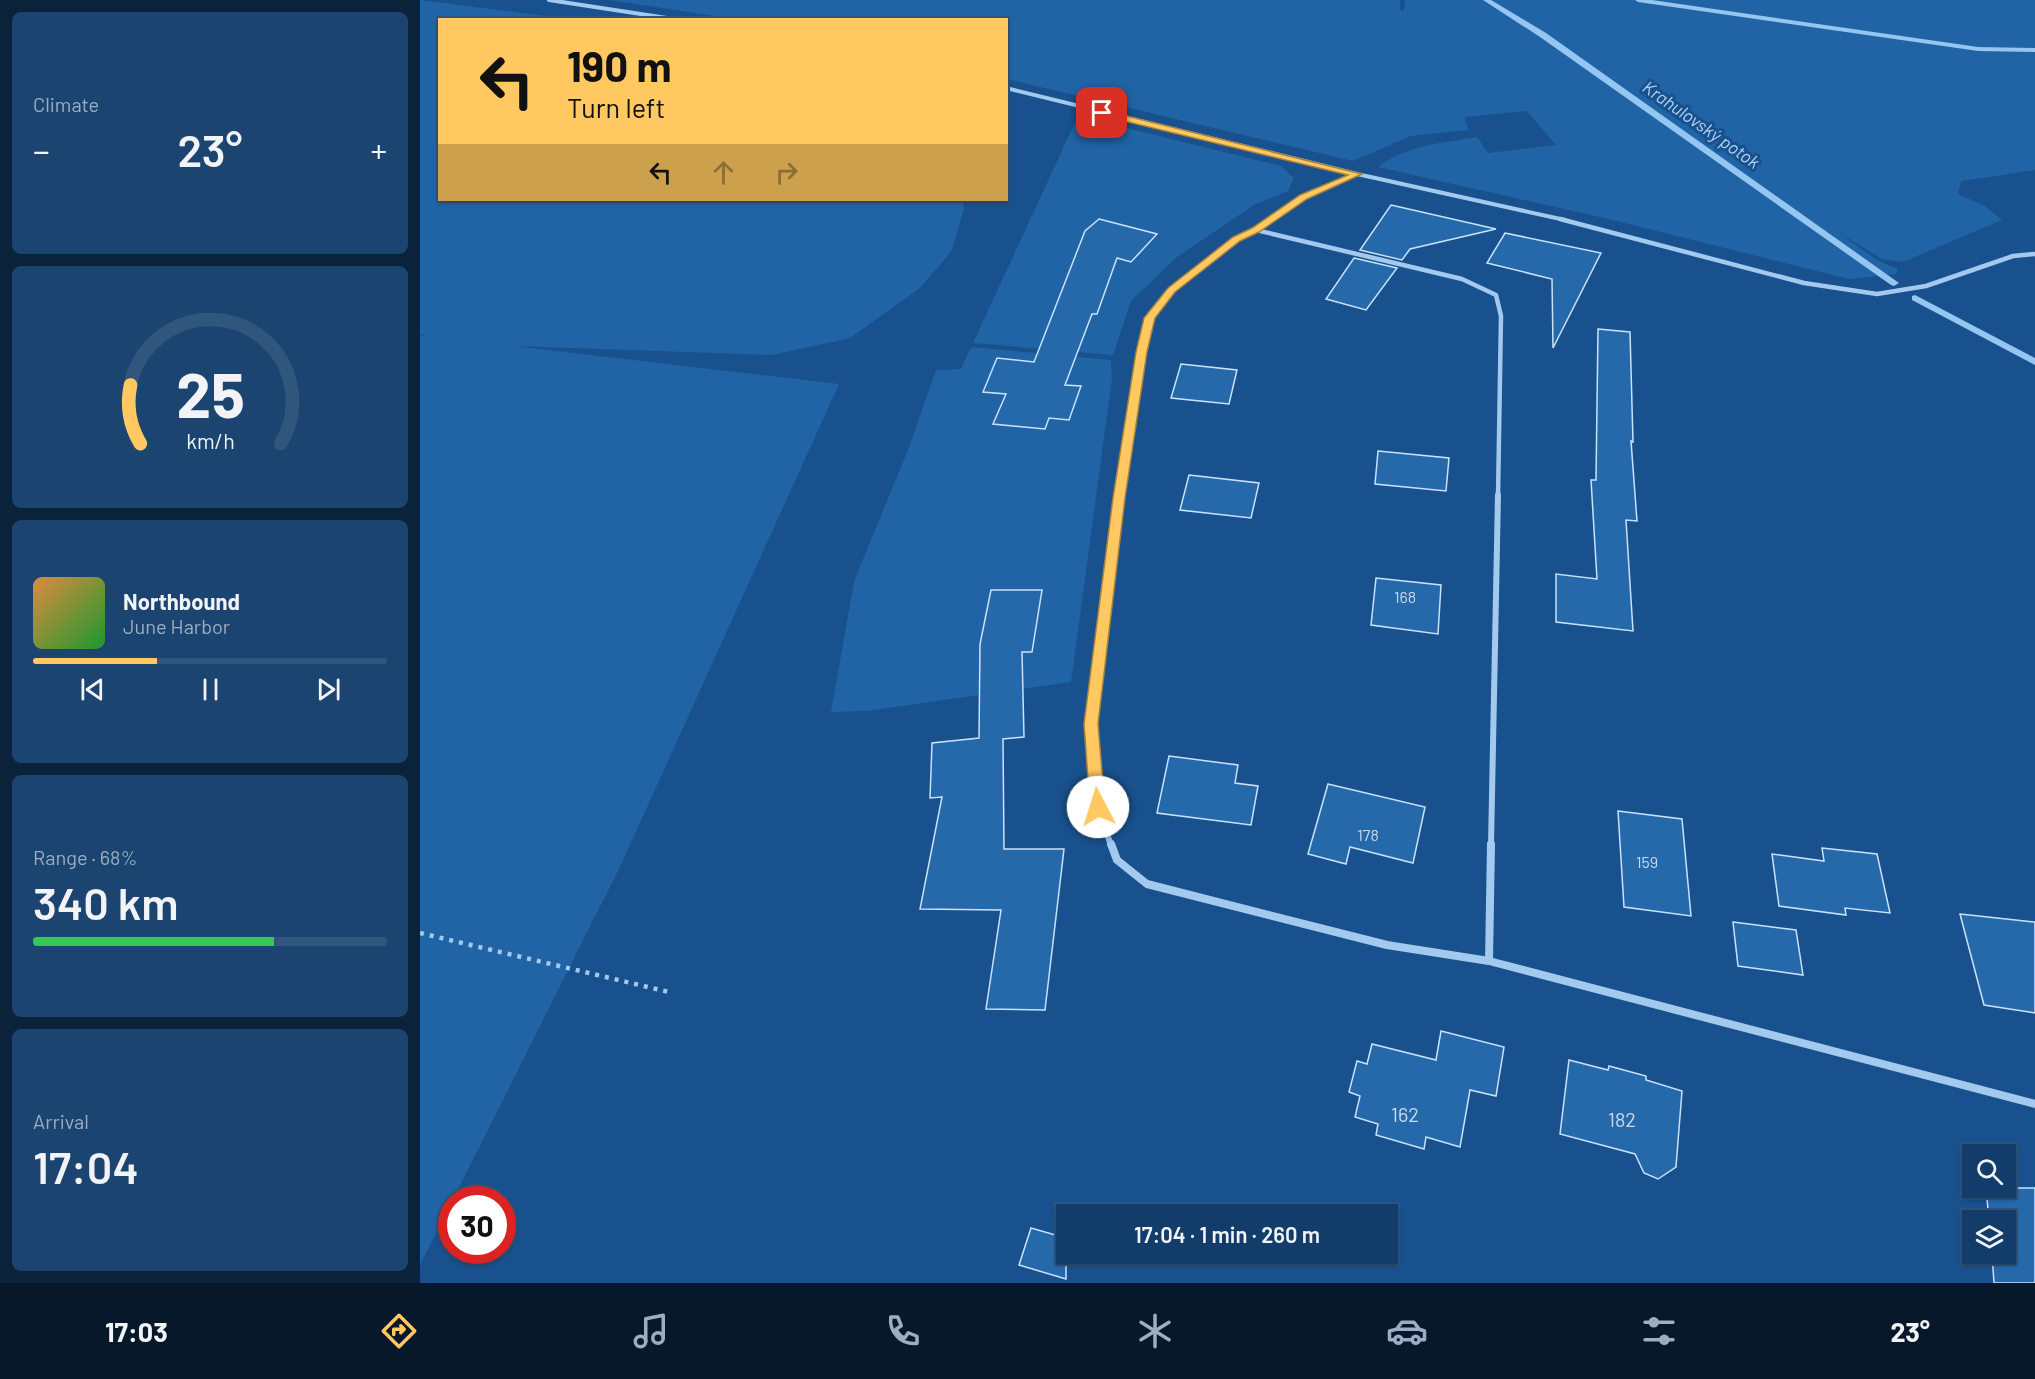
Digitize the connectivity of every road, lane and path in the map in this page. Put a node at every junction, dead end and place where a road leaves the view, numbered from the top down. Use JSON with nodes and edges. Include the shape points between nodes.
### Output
{"nodes":[{"id":1,"x":549,"y":0,"type":"edge"},
{"id":2,"x":667,"y":18,"type":"edge"},
{"id":3,"x":1008,"y":88,"type":"edge"},
{"id":4,"x":1357,"y":174,"type":"junction"},
{"id":5,"x":1256,"y":230,"type":"junction"},
{"id":6,"x":2035,"y":254,"type":"edge"},
{"id":7,"x":420,"y":933,"type":"edge"},
{"id":8,"x":1489,"y":962,"type":"junction"},
{"id":9,"x":669,"y":992,"type":"dead end"},
{"id":10,"x":2035,"y":1104,"type":"edge"}],
"edges":[{"from":1,"to":2,"type":"street"},
{"from":3,"to":4,"type":"street"},
{"from":4,"to":5,"type":"street","via":[[1304,197]]},
{"from":4,"to":6,"type":"street","via":[[1553,217],[1804,283],[1877,294],[1926,286],[2013,256]]},
{"from":5,"to":8,"type":"street","via":[[1462,279],[1496,295],[1501,316]]},
{"from":5,"to":8,"type":"street","via":[[1236,239],[1171,290],[1149,318],[1119,498],[1091,724],[1098,807],[1117,860],[1147,884],[1387,945]]},
{"from":7,"to":9,"type":"path"},
{"from":8,"to":10,"type":"street"}]}
